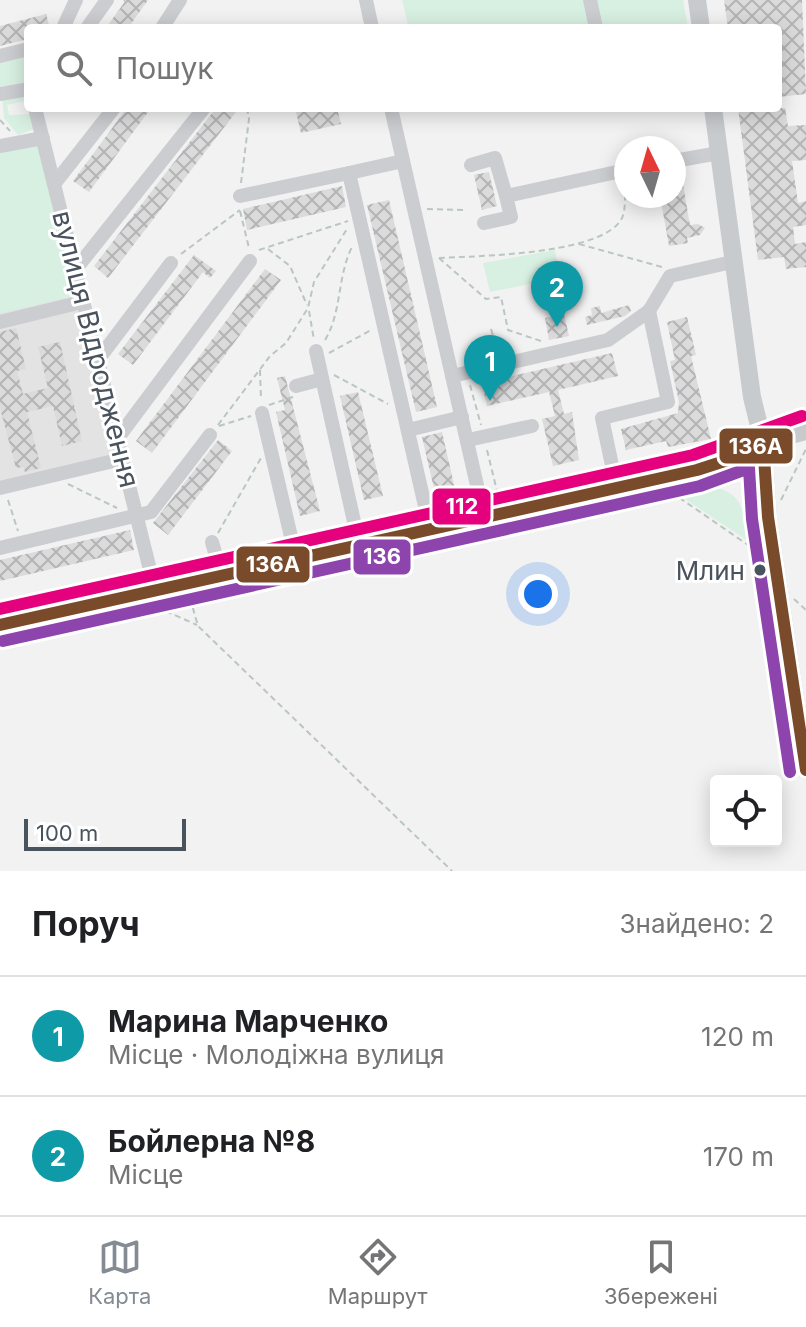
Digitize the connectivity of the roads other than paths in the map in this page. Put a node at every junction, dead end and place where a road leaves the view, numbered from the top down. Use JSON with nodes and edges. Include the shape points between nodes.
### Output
{"nodes":[{"id":1,"x":76,"y":0,"type":"edge"},
{"id":2,"x":107,"y":0,"type":"edge"},
{"id":3,"x":180,"y":0,"type":"edge"},
{"id":4,"x":366,"y":0,"type":"edge"},
{"id":5,"x":590,"y":0,"type":"edge"},
{"id":6,"x":697,"y":0,"type":"edge"},
{"id":7,"x":65,"y":24,"type":"edge"},
{"id":8,"x":90,"y":24,"type":"edge"},
{"id":9,"x":165,"y":24,"type":"edge"},
{"id":10,"x":371,"y":24,"type":"edge"},
{"id":11,"x":595,"y":24,"type":"edge"},
{"id":12,"x":700,"y":24,"type":"edge"},
{"id":13,"x":24,"y":50,"type":"edge"},
{"id":14,"x":0,"y":56,"type":"edge"},
{"id":15,"x":24,"y":90,"type":"edge"},
{"id":16,"x":0,"y":94,"type":"edge"},
{"id":17,"x":36,"y":112,"type":"edge"},
{"id":18,"x":111,"y":112,"type":"edge"},
{"id":19,"x":201,"y":112,"type":"edge"},
{"id":20,"x":392,"y":112,"type":"edge"},
{"id":21,"x":714,"y":112,"type":"edge"},
{"id":22,"x":43,"y":138,"type":"junction"},
{"id":23,"x":0,"y":146,"type":"edge"},
{"id":24,"x":719,"y":153,"type":"junction"},
{"id":25,"x":686,"y":159,"type":"edge"},
{"id":26,"x":403,"y":161,"type":"junction"},
{"id":27,"x":471,"y":165,"type":"dead end"},
{"id":28,"x":349,"y":173,"type":"junction"},
{"id":29,"x":614,"y":174,"type":"edge"},
{"id":30,"x":55,"y":183,"type":"junction"},
{"id":31,"x":240,"y":196,"type":"road end"},
{"id":32,"x":506,"y":196,"type":"junction"},
{"id":33,"x":484,"y":223,"type":"dead end"},
{"id":34,"x":250,"y":261,"type":"dead end"},
{"id":35,"x":732,"y":262,"type":"junction"},
{"id":36,"x":171,"y":263,"type":"road end"},
{"id":37,"x":75,"y":270,"type":"junction"},
{"id":38,"x":82,"y":302,"type":"junction"},
{"id":39,"x":649,"y":311,"type":"junction"},
{"id":40,"x":0,"y":322,"type":"edge"},
{"id":41,"x":97,"y":361,"type":"junction"},
{"id":42,"x":452,"y":376,"type":"junction"},
{"id":43,"x":296,"y":386,"type":"road end"},
{"id":44,"x":262,"y":413,"type":"road end"},
{"id":45,"x":462,"y":417,"type":"junction"},
{"id":46,"x":532,"y":426,"type":"dead end"},
{"id":47,"x":408,"y":430,"type":"junction"},
{"id":48,"x":805,"y":433,"type":"edge"},
{"id":49,"x":210,"y":435,"type":"dead end"},
{"id":50,"x":117,"y":439,"type":"junction"},
{"id":51,"x":468,"y":440,"type":"junction"},
{"id":52,"x":763,"y":442,"type":"junction"},
{"id":53,"x":122,"y":459,"type":"junction"},
{"id":54,"x":0,"y":471,"type":"edge"},
{"id":55,"x":614,"y":475,"type":"junction"},
{"id":56,"x":645,"y":482,"type":"junction"},
{"id":57,"x":2,"y":487,"type":"edge"},
{"id":58,"x":597,"y":494,"type":"junction"},
{"id":59,"x":136,"y":515,"type":"junction"},
{"id":60,"x":484,"y":516,"type":"junction"},
{"id":61,"x":430,"y":528,"type":"junction"},
{"id":62,"x":212,"y":542,"type":"road end"},
{"id":63,"x":359,"y":544,"type":"junction"},
{"id":64,"x":0,"y":548,"type":"edge"},
{"id":65,"x":296,"y":558,"type":"junction"},
{"id":66,"x":219,"y":566,"type":"junction"},
{"id":67,"x":153,"y":582,"type":"junction"},
{"id":68,"x":0,"y":625,"type":"edge"},
{"id":69,"x":806,"y":770,"type":"edge"}],
"edges":[{"from":1,"to":7,"type":"street"},
{"from":2,"to":8,"type":"street"},
{"from":3,"to":9,"type":"street"},
{"from":4,"to":10,"type":"street"},
{"from":5,"to":11,"type":"street"},
{"from":6,"to":12,"type":"main road"},
{"from":13,"to":14,"type":"street"},
{"from":15,"to":16,"type":"street"},
{"from":17,"to":22,"type":"street","name":"вулиця Відродження"},
{"from":18,"to":30,"type":"street"},
{"from":19,"to":37,"type":"street"},
{"from":20,"to":26,"type":"street"},
{"from":21,"to":24,"type":"main road"},
{"from":22,"to":23,"type":"street"},
{"from":22,"to":30,"type":"street","name":"вулиця Відродження"},
{"from":24,"to":25,"type":"street"},
{"from":24,"to":35,"type":"main road"},
{"from":26,"to":28,"type":"street"},
{"from":26,"to":42,"type":"street"},
{"from":27,"to":32,"type":"street","via":[[495,158]]},
{"from":28,"to":31,"type":"street"},
{"from":28,"to":47,"type":"street"},
{"from":29,"to":32,"type":"street"},
{"from":30,"to":37,"type":"street","name":"вулиця Відродження"},
{"from":32,"to":33,"type":"street","via":[[511,217]]},
{"from":34,"to":50,"type":"street"},
{"from":35,"to":39,"type":"street","via":[[670,276]]},
{"from":35,"to":52,"type":"main road"},
{"from":36,"to":41,"type":"street"},
{"from":37,"to":38,"type":"street","name":"вулиця Відродження"},
{"from":38,"to":40,"type":"street"},
{"from":38,"to":41,"type":"street","name":"вулиця Відродження"},
{"from":39,"to":42,"type":"street","via":[[608,340]]},
{"from":39,"to":55,"type":"street","via":[[668,402],[602,418]]},
{"from":41,"to":50,"type":"street","name":"вулиця Відродження"},
{"from":42,"to":45,"type":"street"},
{"from":43,"to":63,"type":"street","via":[[318,362]]},
{"from":44,"to":65,"type":"street"},
{"from":45,"to":47,"type":"street"},
{"from":45,"to":51,"type":"street"},
{"from":46,"to":51,"type":"street"},
{"from":47,"to":61,"type":"street"},
{"from":48,"to":52,"type":"main road"},
{"from":49,"to":59,"type":"street","via":[[151,512]]},
{"from":50,"to":53,"type":"street","name":"вулиця Відродження"},
{"from":51,"to":60,"type":"street"},
{"from":52,"to":56,"type":"main road","via":[[734,458]]},
{"from":52,"to":69,"type":"main road","via":[[768,517]]},
{"from":53,"to":57,"type":"street"},
{"from":53,"to":59,"type":"street","name":"вулиця Відродження"},
{"from":54,"to":57,"type":"street"},
{"from":55,"to":56,"type":"street"},
{"from":55,"to":58,"type":"street"},
{"from":56,"to":58,"type":"main road"},
{"from":58,"to":60,"type":"main road"},
{"from":59,"to":64,"type":"street"},
{"from":59,"to":67,"type":"street","name":"вулиця Відродження"},
{"from":60,"to":61,"type":"main road"},
{"from":61,"to":63,"type":"main road"},
{"from":62,"to":66,"type":"street"},
{"from":63,"to":65,"type":"main road"},
{"from":65,"to":66,"type":"main road"},
{"from":66,"to":67,"type":"main road"},
{"from":67,"to":68,"type":"main road"}]}
